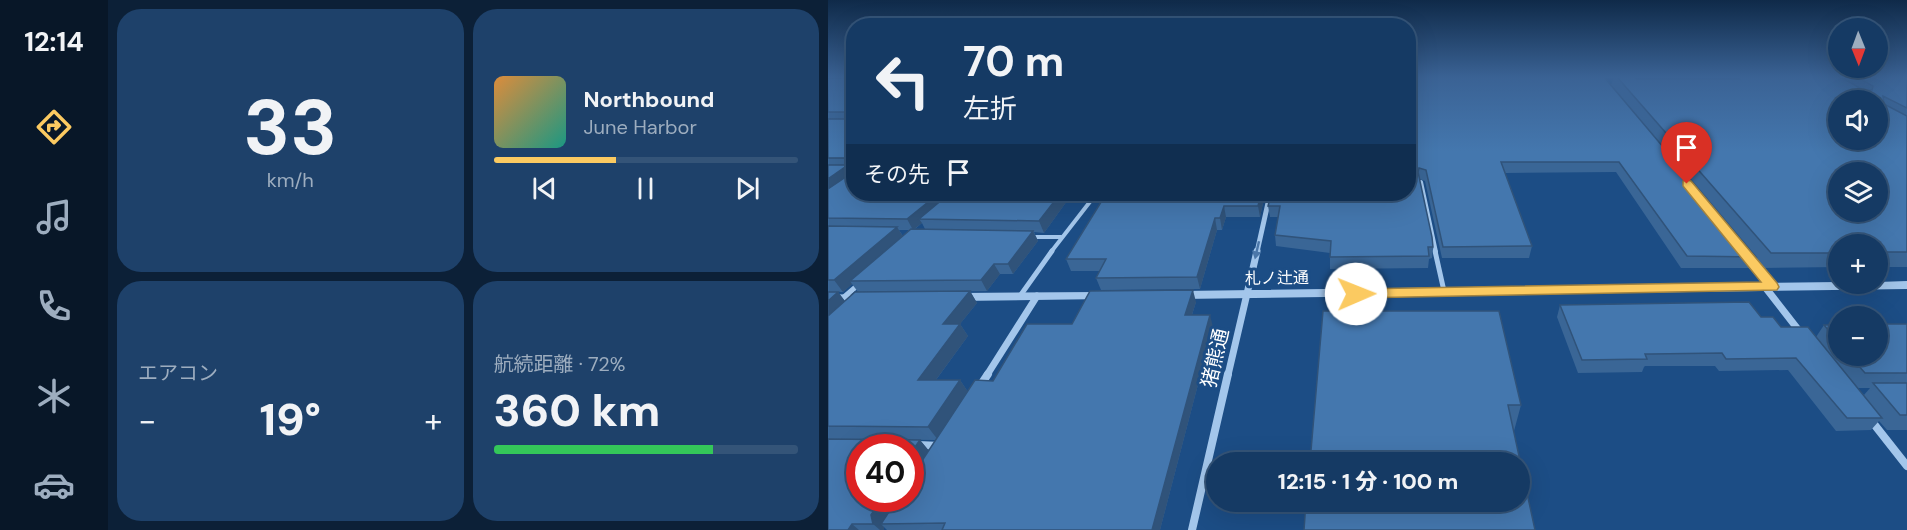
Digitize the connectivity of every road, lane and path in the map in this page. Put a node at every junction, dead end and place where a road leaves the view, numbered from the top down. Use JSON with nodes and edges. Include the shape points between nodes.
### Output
{"nodes":[{"id":1,"x":1421,"y":182,"type":"edge"},
{"id":2,"x":1090,"y":201,"type":"edge"},
{"id":3,"x":1268,"y":201,"type":"edge"},
{"id":4,"x":1027,"y":237,"type":"edge"},
{"id":5,"x":1061,"y":237,"type":"junction"},
{"id":6,"x":1750,"y":260,"type":"edge"},
{"id":7,"x":861,"y":283,"type":"edge"},
{"id":8,"x":1907,"y":285,"type":"edge"},
{"id":9,"x":1768,"y":287,"type":"junction"},
{"id":10,"x":1444,"y":292,"type":"junction"},
{"id":11,"x":1165,"y":295,"type":"edge"},
{"id":12,"x":1246,"y":295,"type":"junction"},
{"id":13,"x":1020,"y":296,"type":"junction"},
{"id":14,"x":1037,"y":296,"type":"junction"},
{"id":15,"x":1119,"y":296,"type":"edge"},
{"id":16,"x":952,"y":297,"type":"edge"},
{"id":17,"x":828,"y":298,"type":"edge"},
{"id":18,"x":844,"y":298,"type":"junction"},
{"id":19,"x":863,"y":301,"type":"edge"},
{"id":20,"x":1807,"y":340,"type":"edge"},
{"id":21,"x":974,"y":395,"type":"edge"},
{"id":22,"x":1864,"y":411,"type":"edge"},
{"id":23,"x":948,"y":436,"type":"edge"},
{"id":24,"x":924,"y":446,"type":"edge"},
{"id":25,"x":941,"y":446,"type":"junction"},
{"id":26,"x":935,"y":456,"type":"edge"},
{"id":27,"x":1907,"y":466,"type":"edge"},
{"id":28,"x":1192,"y":530,"type":"edge"}],
"edges":[{"from":1,"to":10,"type":"lane"},
{"from":2,"to":5,"type":"lane"},
{"from":3,"to":12,"type":"street","name":"猪熊通","one_way":true},
{"from":4,"to":5,"type":"lane"},
{"from":5,"to":13,"type":"lane"},
{"from":6,"to":9,"type":"lane"},
{"from":7,"to":18,"type":"lane"},
{"from":8,"to":9,"type":"street","name":"札ノ辻通"},
{"from":9,"to":10,"type":"street","name":"札ノ辻通"},
{"from":9,"to":20,"type":"street"},
{"from":10,"to":12,"type":"street","name":"札ノ辻通"},
{"from":11,"to":12,"type":"street","name":"札ノ辻通"},
{"from":12,"to":28,"type":"street","name":"猪熊通"},
{"from":13,"to":14,"type":"street"},
{"from":13,"to":16,"type":"street"},
{"from":14,"to":15,"type":"street"},
{"from":14,"to":21,"type":"street"},
{"from":17,"to":18,"type":"street"},
{"from":18,"to":19,"type":"street"},
{"from":22,"to":27,"type":"street"},
{"from":23,"to":25,"type":"street"},
{"from":24,"to":25,"type":"street"},
{"from":25,"to":26,"type":"street"}]}
